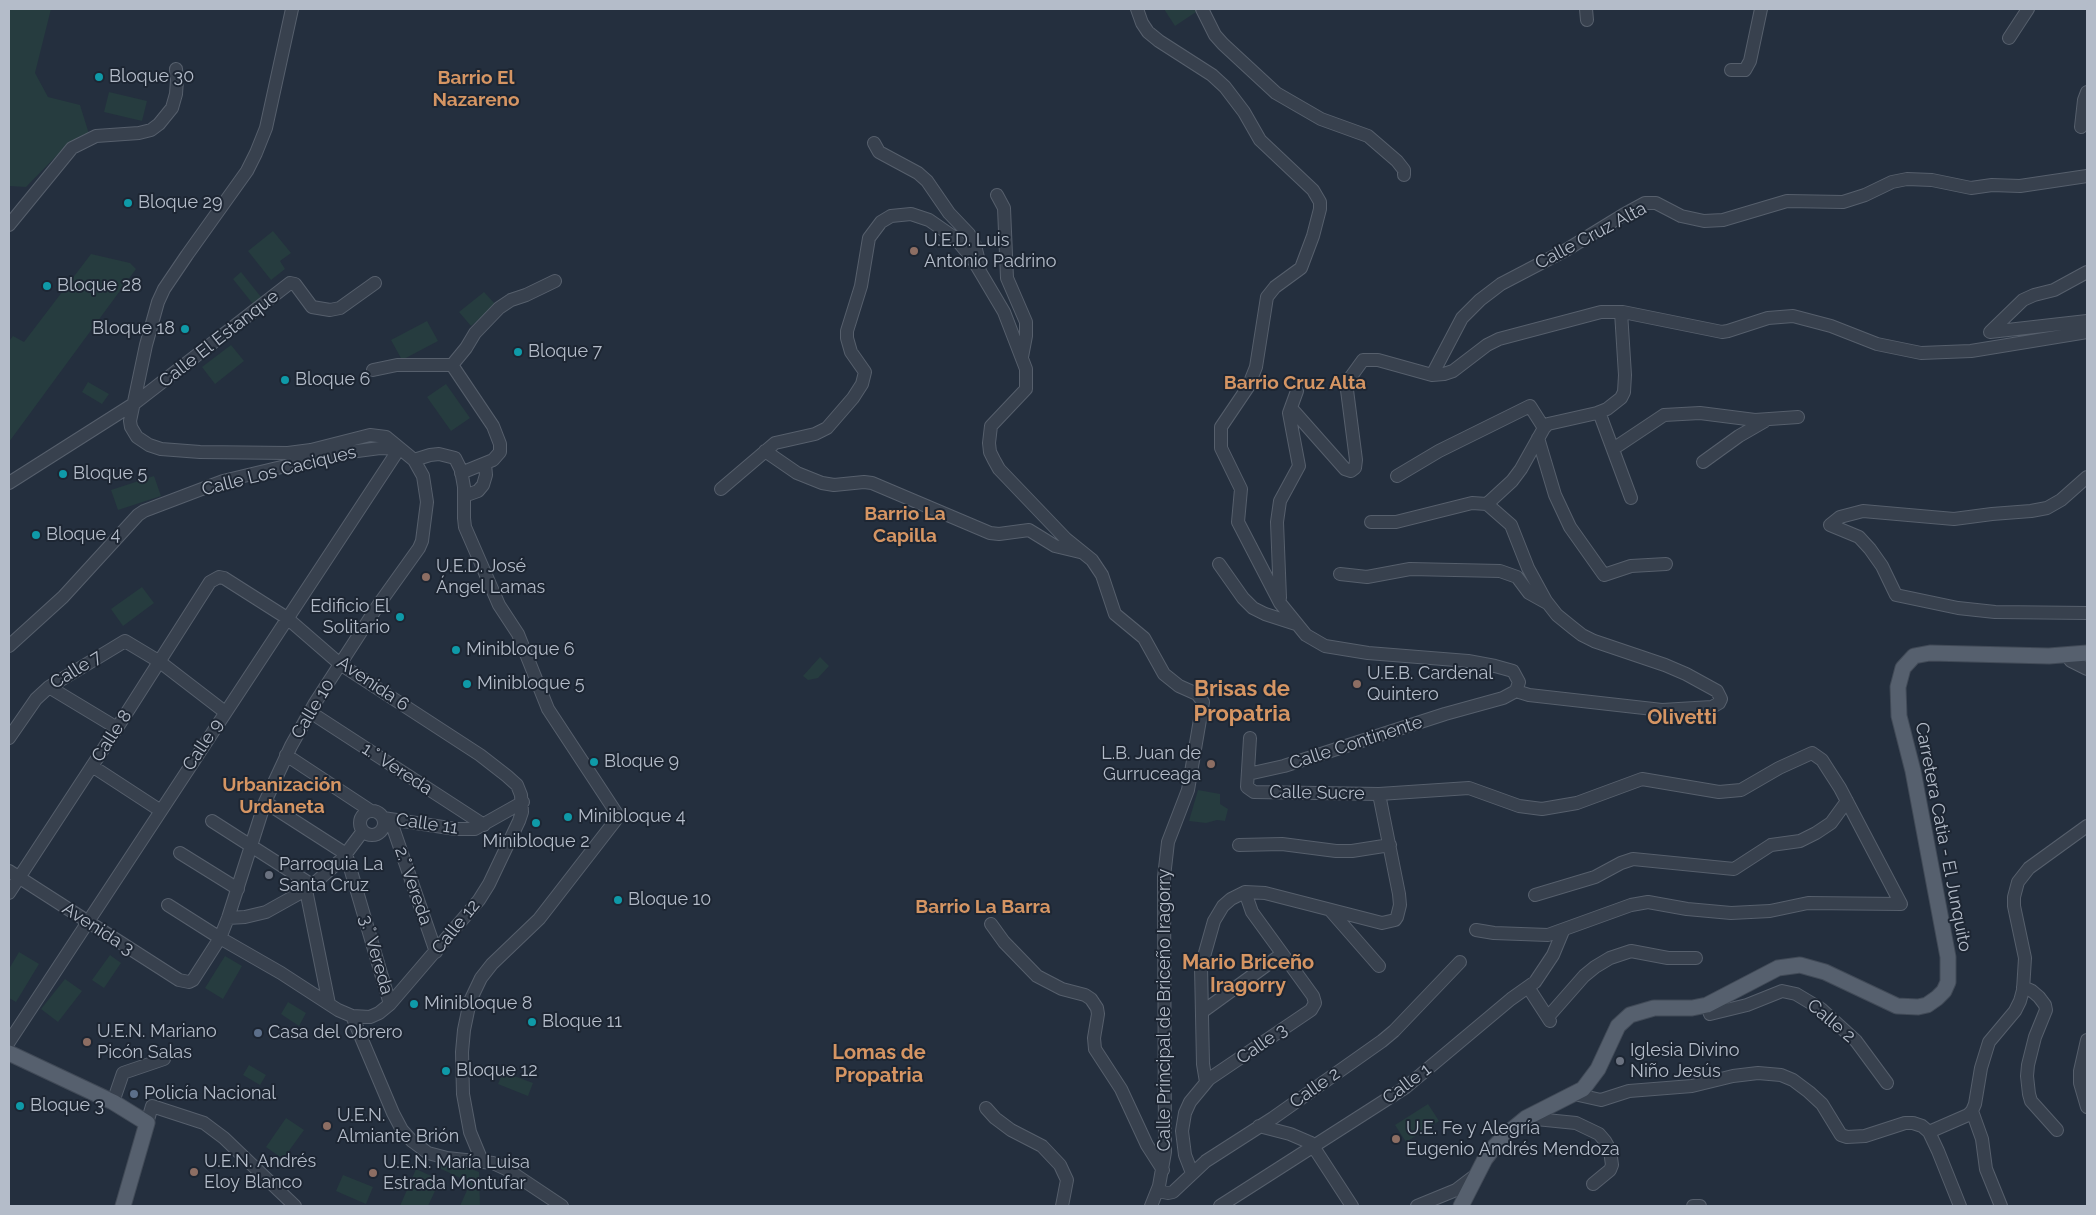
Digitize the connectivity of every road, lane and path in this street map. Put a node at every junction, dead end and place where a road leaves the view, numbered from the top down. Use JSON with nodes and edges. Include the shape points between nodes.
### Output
{"nodes":[{"id":1,"x":292,"y":9,"type":"edge"},
{"id":2,"x":1137,"y":9,"type":"edge"},
{"id":3,"x":1202,"y":9,"type":"edge"},
{"id":4,"x":1761,"y":9,"type":"edge"},
{"id":5,"x":2028,"y":9,"type":"edge"},
{"id":6,"x":2009,"y":38,"type":"dead end"},
{"id":7,"x":176,"y":69,"type":"dead end"},
{"id":8,"x":1731,"y":70,"type":"dead end"},
{"id":9,"x":2087,"y":92,"type":"edge"},
{"id":10,"x":2081,"y":127,"type":"dead end"},
{"id":11,"x":874,"y":143,"type":"dead end"},
{"id":12,"x":1404,"y":175,"type":"dead end"},
{"id":13,"x":2087,"y":176,"type":"edge"},
{"id":14,"x":997,"y":195,"type":"dead end"},
{"id":15,"x":9,"y":225,"type":"edge"},
{"id":16,"x":2087,"y":272,"type":"edge"},
{"id":17,"x":981,"y":273,"type":"junction"},
{"id":18,"x":555,"y":281,"type":"dead end"},
{"id":19,"x":375,"y":283,"type":"dead end"},
{"id":20,"x":1621,"y":312,"type":"junction"},
{"id":21,"x":2087,"y":321,"type":"edge"},
{"id":22,"x":2087,"y":332,"type":"edge"},
{"id":23,"x":1022,"y":357,"type":"junction"},
{"id":24,"x":452,"y":365,"type":"junction"},
{"id":25,"x":373,"y":370,"type":"dead end"},
{"id":26,"x":1432,"y":374,"type":"junction"},
{"id":27,"x":1297,"y":391,"type":"dead end"},
{"id":28,"x":136,"y":404,"type":"junction"},
{"id":29,"x":1290,"y":408,"type":"junction"},
{"id":30,"x":1600,"y":412,"type":"junction"},
{"id":31,"x":1798,"y":417,"type":"dead end"},
{"id":32,"x":1768,"y":419,"type":"junction"},
{"id":33,"x":1541,"y":433,"type":"junction"},
{"id":34,"x":1613,"y":448,"type":"junction"},
{"id":35,"x":400,"y":449,"type":"junction"},
{"id":36,"x":765,"y":451,"type":"junction"},
{"id":37,"x":414,"y":460,"type":"junction"},
{"id":38,"x":1702,"y":462,"type":"dead end"},
{"id":39,"x":485,"y":464,"type":"junction"},
{"id":40,"x":461,"y":473,"type":"junction"},
{"id":41,"x":1397,"y":476,"type":"dead end"},
{"id":42,"x":2087,"y":477,"type":"edge"},
{"id":43,"x":9,"y":483,"type":"edge"},
{"id":44,"x":721,"y":489,"type":"dead end"},
{"id":45,"x":464,"y":496,"type":"junction"},
{"id":46,"x":1631,"y":498,"type":"dead end"},
{"id":47,"x":1486,"y":504,"type":"junction"},
{"id":48,"x":1371,"y":522,"type":"dead end"},
{"id":49,"x":1085,"y":553,"type":"junction"},
{"id":50,"x":1219,"y":564,"type":"dead end"},
{"id":51,"x":1666,"y":564,"type":"dead end"},
{"id":52,"x":1340,"y":574,"type":"dead end"},
{"id":53,"x":214,"y":578,"type":"joint"},
{"id":54,"x":1280,"y":603,"type":"junction"},
{"id":55,"x":1549,"y":604,"type":"junction"},
{"id":56,"x":2087,"y":613,"type":"edge"},
{"id":57,"x":287,"y":618,"type":"junction"},
{"id":58,"x":1296,"y":624,"type":"junction"},
{"id":59,"x":9,"y":646,"type":"edge"},
{"id":60,"x":2087,"y":653,"type":"edge"},
{"id":61,"x":2066,"y":655,"type":"junction"},
{"id":62,"x":160,"y":662,"type":"junction"},
{"id":63,"x":340,"y":664,"type":"junction"},
{"id":64,"x":2087,"y":669,"type":"edge"},
{"id":65,"x":48,"y":686,"type":"junction"},
{"id":66,"x":1516,"y":691,"type":"junction"},
{"id":67,"x":225,"y":712,"type":"junction"},
{"id":68,"x":310,"y":712,"type":"junction"},
{"id":69,"x":117,"y":728,"type":"junction"},
{"id":70,"x":9,"y":738,"type":"edge"},
{"id":71,"x":1250,"y":738,"type":"dead end"},
{"id":72,"x":286,"y":755,"type":"junction"},
{"id":73,"x":92,"y":766,"type":"junction"},
{"id":74,"x":1248,"y":774,"type":"junction"},
{"id":75,"x":1378,"y":794,"type":"junction"},
{"id":76,"x":1847,"y":801,"type":"junction"},
{"id":77,"x":265,"y":802,"type":"junction"},
{"id":78,"x":523,"y":802,"type":"junction"},
{"id":79,"x":161,"y":811,"type":"junction"},
{"id":80,"x":370,"y":811,"type":"junction"},
{"id":81,"x":386,"y":819,"type":"junction"},
{"id":82,"x":212,"y":821,"type":"dead end"},
{"id":83,"x":484,"y":826,"type":"junction"},
{"id":84,"x":2087,"y":826,"type":"edge"},
{"id":85,"x":362,"y":831,"type":"junction"},
{"id":86,"x":1239,"y":844,"type":"dead end"},
{"id":87,"x":1390,"y":845,"type":"junction"},
{"id":88,"x":251,"y":846,"type":"junction"},
{"id":89,"x":180,"y":853,"type":"dead end"},
{"id":90,"x":346,"y":854,"type":"junction"},
{"id":91,"x":14,"y":874,"type":"edge"},
{"id":92,"x":309,"y":888,"type":"junction"},
{"id":93,"x":238,"y":890,"type":"junction"},
{"id":94,"x":1244,"y":892,"type":"junction"},
{"id":95,"x":9,"y":893,"type":"edge"},
{"id":96,"x":1535,"y":895,"type":"dead end"},
{"id":97,"x":168,"y":905,"type":"dead end"},
{"id":98,"x":1329,"y":910,"type":"junction"},
{"id":99,"x":228,"y":918,"type":"junction"},
{"id":100,"x":88,"y":923,"type":"junction"},
{"id":101,"x":991,"y":924,"type":"dead end"},
{"id":102,"x":1476,"y":930,"type":"dead end"},
{"id":103,"x":1562,"y":931,"type":"junction"},
{"id":104,"x":220,"y":938,"type":"junction"},
{"id":105,"x":436,"y":952,"type":"junction"},
{"id":106,"x":1282,"y":954,"type":"junction"},
{"id":107,"x":1696,"y":958,"type":"dead end"},
{"id":108,"x":1460,"y":962,"type":"dead end"},
{"id":109,"x":1379,"y":966,"type":"dead end"},
{"id":110,"x":189,"y":982,"type":"joint"},
{"id":111,"x":2023,"y":986,"type":"junction"},
{"id":112,"x":1528,"y":987,"type":"junction"},
{"id":113,"x":330,"y":1004,"type":"junction"},
{"id":114,"x":390,"y":1004,"type":"junction"},
{"id":115,"x":1707,"y":1005,"type":"junction"},
{"id":116,"x":1202,"y":1012,"type":"junction"},
{"id":117,"x":352,"y":1016,"type":"junction"},
{"id":118,"x":2087,"y":1040,"type":"edge"},
{"id":119,"x":9,"y":1042,"type":"edge"},
{"id":120,"x":9,"y":1054,"type":"edge"},
{"id":121,"x":164,"y":1060,"type":"dead end"},
{"id":122,"x":1206,"y":1082,"type":"junction"},
{"id":123,"x":1887,"y":1082,"type":"dead end"},
{"id":124,"x":1574,"y":1094,"type":"junction"},
{"id":125,"x":113,"y":1102,"type":"junction"},
{"id":126,"x":2087,"y":1107,"type":"edge"},
{"id":127,"x":986,"y":1108,"type":"dead end"},
{"id":128,"x":1972,"y":1111,"type":"junction"},
{"id":129,"x":1526,"y":1118,"type":"junction"},
{"id":130,"x":147,"y":1123,"type":"junction"},
{"id":131,"x":1259,"y":1126,"type":"junction"},
{"id":132,"x":2057,"y":1130,"type":"dead end"},
{"id":133,"x":1929,"y":1132,"type":"junction"},
{"id":134,"x":1314,"y":1145,"type":"junction"},
{"id":135,"x":482,"y":1161,"type":"junction"},
{"id":136,"x":1163,"y":1170,"type":"junction"},
{"id":137,"x":1192,"y":1174,"type":"junction"},
{"id":138,"x":1477,"y":1174,"type":"junction"},
{"id":139,"x":1593,"y":1184,"type":"dead end"},
{"id":140,"x":1158,"y":1191,"type":"junction"},
{"id":141,"x":123,"y":1206,"type":"edge"},
{"id":142,"x":295,"y":1206,"type":"edge"},
{"id":143,"x":562,"y":1206,"type":"edge"},
{"id":144,"x":1062,"y":1206,"type":"edge"},
{"id":145,"x":1151,"y":1206,"type":"edge"},
{"id":146,"x":1220,"y":1206,"type":"edge"},
{"id":147,"x":1352,"y":1206,"type":"edge"},
{"id":148,"x":1417,"y":1206,"type":"edge"},
{"id":149,"x":1461,"y":1206,"type":"edge"},
{"id":150,"x":1693,"y":1206,"type":"edge"},
{"id":151,"x":1700,"y":1206,"type":"edge"},
{"id":152,"x":1960,"y":1206,"type":"edge"},
{"id":153,"x":2001,"y":1206,"type":"edge"}],
"edges":[{"from":1,"to":28,"type":"street","name":"Calle 10","via":[[262,142],[247,171],[164,289],[146,345]]},
{"from":2,"to":54,"type":"street","via":[[1142,23],[1159,42],[1225,86],[1260,140],[1313,190],[1320,202],[1313,236],[1301,268],[1267,297],[1256,367],[1248,387],[1220,427],[1221,448],[1241,489],[1238,522]]},
{"from":3,"to":12,"type":"street","via":[[1215,35],[1276,93],[1321,119],[1368,136],[1396,161]]},
{"from":4,"to":8,"type":"street","via":[[1750,61],[1745,70]]},
{"from":5,"to":6,"type":"street"},
{"from":7,"to":15,"type":"street","via":[[176,94],[172,108],[159,124],[139,133],[96,136],[72,148]]},
{"from":9,"to":10,"type":"street"},
{"from":11,"to":17,"type":"street","via":[[879,152],[912,169],[927,181],[949,213],[969,234]]},
{"from":13,"to":26,"type":"street","name":"Calle Cruz Alta","via":[[2020,186],[1971,188],[1907,179],[1843,202],[1787,201],[1723,220],[1704,221],[1680,216],[1656,203],[1645,203],[1508,280],[1480,300],[1462,318]]},
{"from":14,"to":23,"type":"street","via":[[1004,208],[1007,278],[1026,322]]},
{"from":16,"to":21,"type":"street","via":[[2054,290],[2023,300],[1990,332]]},
{"from":17,"to":23,"type":"street","name":"Calle Principal de Briceño Iragorry","via":[[1004,312]]},
{"from":17,"to":36,"type":"street","name":"Calle Principal de Briceño Iragorry","via":[[955,238],[929,220],[901,213],[882,222],[869,238],[861,286],[847,330],[851,352],[865,372],[862,384],[833,423],[822,432],[781,440]]},
{"from":18,"to":24,"type":"street","via":[[498,308]]},
{"from":19,"to":28,"type":"street","name":"Calle El Estanque","via":[[340,308],[330,310],[312,307],[295,284],[290,283]]},
{"from":20,"to":22,"type":"street","via":[[1722,332],[1768,318],[1793,316],[1831,326],[1877,344],[1921,353],[1971,351]]},
{"from":20,"to":26,"type":"street","via":[[1601,312],[1541,330],[1516,333],[1487,345],[1452,371]]},
{"from":20,"to":30,"type":"street","via":[[1624,392],[1616,403]]},
{"from":23,"to":49,"type":"street","name":"Calle Principal de Briceño Iragorry","via":[[1028,379],[1026,389],[991,426],[990,452],[999,469],[1066,539]]},
{"from":24,"to":25,"type":"street","via":[[397,364]]},
{"from":24,"to":39,"type":"street","via":[[493,426],[500,444],[500,452],[494,460]]},
{"from":26,"to":29,"type":"street","via":[[1362,360],[1350,378],[1346,397],[1356,460],[1351,471],[1345,469]]},
{"from":27,"to":29,"type":"street"},
{"from":28,"to":35,"type":"street","name":"Calle 10","via":[[130,421],[134,432],[149,445],[161,449],[288,453],[356,437],[379,435]]},
{"from":28,"to":43,"type":"street"},
{"from":29,"to":54,"type":"street","via":[[1299,466],[1278,510]]},
{"from":30,"to":33,"type":"street","via":[[1548,424]]},
{"from":30,"to":34,"type":"street"},
{"from":31,"to":32,"type":"street"},
{"from":32,"to":34,"type":"street","via":[[1700,413],[1664,415]]},
{"from":32,"to":38,"type":"street"},
{"from":33,"to":41,"type":"street","via":[[1530,406],[1439,451]]},
{"from":33,"to":47,"type":"street","via":[[1512,481]]},
{"from":33,"to":51,"type":"street","via":[[1555,495],[1570,527],[1604,575],[1630,566]]},
{"from":34,"to":46,"type":"street"},
{"from":35,"to":37,"type":"street","name":"Calle 10"},
{"from":35,"to":57,"type":"street","name":"Calle 9"},
{"from":35,"to":59,"type":"street","name":"Calle Los Caciques","via":[[342,453],[223,481],[138,514],[63,597]]},
{"from":36,"to":44,"type":"street","name":"Calle Principal de Briceño Iragorry"},
{"from":36,"to":49,"type":"street","via":[[797,473],[822,483],[872,483],[990,533],[1029,530],[1055,546]]},
{"from":37,"to":40,"type":"street","via":[[430,454],[450,456],[455,458]]},
{"from":37,"to":63,"type":"street","name":"Calle 10","via":[[423,476],[427,502],[422,541]]},
{"from":39,"to":40,"type":"street"},
{"from":39,"to":45,"type":"street","via":[[483,485]]},
{"from":40,"to":45,"type":"street"},
{"from":42,"to":56,"type":"street","via":[[2061,500],[2048,508],[2031,512],[1954,519],[1863,511],[1840,517],[1830,525],[1859,537],[1882,566],[1896,595],[1995,612]]},
{"from":45,"to":135,"type":"street","via":[[466,527],[500,605],[518,634],[548,709],[617,814],[615,821],[539,919],[492,964],[470,1001],[462,1052],[463,1094],[470,1132]]},
{"from":47,"to":48,"type":"street","via":[[1472,503],[1396,522]]},
{"from":47,"to":55,"type":"street","via":[[1511,525],[1528,568]]},
{"from":49,"to":136,"type":"street","name":"Calle Principal de Briceño Iragorry","via":[[1099,569],[1115,614],[1144,638],[1164,674],[1197,694],[1203,702],[1188,790],[1168,842],[1164,877],[1166,1061]]},
{"from":50,"to":58,"type":"street","via":[[1253,608]]},
{"from":52,"to":55,"type":"street","via":[[1367,577],[1410,569],[1500,571],[1517,577],[1529,593]]},
{"from":53,"to":57,"type":"street","name":"Avenida 6","via":[[224,578]]},
{"from":53,"to":62,"type":"street","name":"Calle 8"},
{"from":54,"to":58,"type":"street"},
{"from":55,"to":66,"type":"street","via":[[1557,615],[1582,635],[1686,674],[1717,691],[1720,703],[1712,707],[1662,710]]},
{"from":57,"to":63,"type":"street","name":"Avenida 6"},
{"from":57,"to":67,"type":"street","name":"Calle 9"},
{"from":58,"to":66,"type":"street","via":[[1306,635],[1325,646],[1506,668],[1517,675]]},
{"from":60,"to":61,"type":"main road","name":"Carretera Catia - El Junquito"},
{"from":61,"to":64,"type":"street"},
{"from":61,"to":115,"type":"main road","name":"Carretera Catia - El Junquito","via":[[1930,653],[1914,656],[1902,668],[1897,699],[1899,716],[1913,771],[1948,957],[1948,982],[1940,995],[1927,1005],[1897,1006],[1825,972],[1800,965],[1778,968]]},
{"from":62,"to":65,"type":"street","name":"Calle 7","via":[[126,641]]},
{"from":62,"to":67,"type":"street"},
{"from":62,"to":69,"type":"street","name":"Calle 8"},
{"from":63,"to":68,"type":"street","name":"Calle 10"},
{"from":63,"to":78,"type":"street","name":"Avenida 6","via":[[480,755],[517,785]]},
{"from":65,"to":69,"type":"street"},
{"from":65,"to":70,"type":"street","name":"Calle 7"},
{"from":66,"to":74,"type":"street","name":"Calle Continente","via":[[1503,698],[1284,766]]},
{"from":67,"to":79,"type":"street","name":"Calle 9"},
{"from":68,"to":72,"type":"street","name":"Calle 10"},
{"from":68,"to":83,"type":"street","name":"1.° Vereda"},
{"from":69,"to":73,"type":"street","name":"Calle 8"},
{"from":71,"to":74,"type":"street","name":"Calle Sucre"},
{"from":72,"to":77,"type":"street","name":"Calle 10"},
{"from":72,"to":80,"type":"street"},
{"from":73,"to":79,"type":"street"},
{"from":73,"to":91,"type":"street","name":"Calle 8"},
{"from":74,"to":75,"type":"street","name":"Calle Sucre","via":[[1247,787],[1254,792]]},
{"from":75,"to":76,"type":"street","via":[[1469,788],[1519,806],[1542,809],[1578,803],[1642,778],[1731,792],[1752,786],[1812,753],[1822,760]]},
{"from":75,"to":87,"type":"street"},
{"from":76,"to":96,"type":"street","via":[[1832,823],[1816,833],[1800,841],[1771,845],[1734,869],[1633,859],[1595,877]]},
{"from":76,"to":103,"type":"street","via":[[1901,904],[1808,903],[1770,912],[1731,913],[1687,910],[1648,902],[1631,905]]},
{"from":77,"to":88,"type":"street","name":"Calle 10"},
{"from":77,"to":90,"type":"street"},
{"from":78,"to":83,"type":"street","name":"Calle 11"},
{"from":78,"to":105,"type":"street","name":"Calle 12","via":[[520,821],[489,884]]},
{"from":79,"to":100,"type":"street","name":"Calle 9"},
{"from":80,"to":81,"type":"street","name":"Calle 11","via":[[378,812]]},
{"from":80,"to":85,"type":"street","via":[[360,820]]},
{"from":81,"to":83,"type":"street","name":"Calle 11","via":[[456,829]]},
{"from":81,"to":85,"type":"street","name":"Calle 11","via":[[380,832],[369,835]]},
{"from":81,"to":105,"type":"street","name":"2.° Vereda"},
{"from":82,"to":88,"type":"street"},
{"from":84,"to":111,"type":"street","via":[[2029,868],[2018,882],[2014,906],[2025,958]]},
{"from":85,"to":90,"type":"street"},
{"from":86,"to":87,"type":"street","via":[[1282,844],[1336,851]]},
{"from":87,"to":98,"type":"street","via":[[1400,905],[1395,920],[1382,923]]},
{"from":88,"to":92,"type":"street"},
{"from":88,"to":93,"type":"street","name":"Calle 10"},
{"from":89,"to":93,"type":"street"},
{"from":90,"to":92,"type":"street"},
{"from":90,"to":114,"type":"street","name":"3.° Vereda"},
{"from":91,"to":95,"type":"street","name":"Calle 8"},
{"from":91,"to":100,"type":"street","name":"Avenida 3"},
{"from":92,"to":99,"type":"street","via":[[266,912]]},
{"from":92,"to":113,"type":"street"},
{"from":93,"to":99,"type":"street","name":"Calle 10"},
{"from":94,"to":98,"type":"street","via":[[1265,893]]},
{"from":94,"to":106,"type":"street","via":[[1252,912]]},
{"from":94,"to":116,"type":"street","via":[[1223,906],[1210,932],[1202,967]]},
{"from":97,"to":104,"type":"street"},
{"from":98,"to":109,"type":"street"},
{"from":99,"to":104,"type":"street","name":"Calle 10"},
{"from":100,"to":110,"type":"street","name":"Avenida 3","via":[[179,980]]},
{"from":100,"to":119,"type":"street","name":"Calle 9"},
{"from":101,"to":136,"type":"street","via":[[1037,976],[1092,999],[1098,1014],[1095,1049],[1121,1089],[1150,1151]]},
{"from":102,"to":103,"type":"street","via":[[1534,936]]},
{"from":103,"to":112,"type":"street","name":"Calle 1","via":[[1545,969]]},
{"from":104,"to":110,"type":"street","name":"Calle 10"},
{"from":104,"to":113,"type":"street"},
{"from":105,"to":114,"type":"street","name":"Calle 12"},
{"from":106,"to":116,"type":"street"},
{"from":106,"to":122,"type":"street","name":"Calle 3","via":[[1313,996],[1315,1003],[1311,1010]]},
{"from":107,"to":112,"type":"street","via":[[1668,958],[1632,951],[1610,958],[1584,976],[1549,1019]]},
{"from":108,"to":131,"type":"street","name":"Calle 2","via":[[1382,1041]]},
{"from":111,"to":128,"type":"street","via":[[2015,1011],[1989,1042]]},
{"from":111,"to":132,"type":"street","via":[[2032,990],[2046,1010],[2029,1059],[2029,1094],[2031,1101]]},
{"from":112,"to":134,"type":"street","name":"Calle 1","via":[[1406,1087]]},
{"from":113,"to":117,"type":"street"},
{"from":114,"to":117,"type":"street","name":"Calle 12","via":[[370,1017]]},
{"from":115,"to":123,"type":"street","name":"Calle 2","via":[[1710,1014],[1748,1005],[1782,991],[1796,994],[1822,1010],[1856,1041]]},
{"from":115,"to":124,"type":"main road","name":"Carretera Catia - El Junquito","via":[[1654,1008],[1630,1015],[1618,1026],[1598,1069],[1583,1089]]},
{"from":116,"to":122,"type":"street"},
{"from":117,"to":135,"type":"street","via":[[402,1130],[428,1152],[447,1158]]},
{"from":118,"to":126,"type":"street","via":[[2080,1071]]},
{"from":120,"to":125,"type":"main road"},
{"from":121,"to":125,"type":"street","via":[[123,1073]]},
{"from":122,"to":137,"type":"street","name":"Calle 3","via":[[1190,1102],[1182,1122],[1182,1142]]},
{"from":124,"to":129,"type":"main road","name":"Carretera Catia - El Junquito"},
{"from":124,"to":133,"type":"street","via":[[1601,1100],[1629,1091],[1692,1086],[1733,1076],[1772,1074],[1793,1080],[1809,1092],[1822,1104],[1841,1134],[1847,1137],[1865,1136],[1913,1122]]},
{"from":125,"to":130,"type":"main road"},
{"from":127,"to":144,"type":"street","via":[[1011,1130],[1042,1146],[1060,1165],[1067,1180]]},
{"from":128,"to":133,"type":"street"},
{"from":128,"to":153,"type":"street","via":[[1982,1140],[1986,1169]]},
{"from":129,"to":138,"type":"main road","name":"Carretera Catia - El Junquito","via":[[1495,1146]]},
{"from":129,"to":139,"type":"street","via":[[1576,1123],[1605,1140],[1612,1165]]},
{"from":130,"to":141,"type":"main road"},
{"from":130,"to":142,"type":"street","via":[[152,1106],[204,1123]]},
{"from":131,"to":134,"type":"street","via":[[1290,1134]]},
{"from":131,"to":137,"type":"street","name":"Calle 2"},
{"from":133,"to":152,"type":"street"},
{"from":134,"to":146,"type":"street","name":"Calle 1"},
{"from":134,"to":147,"type":"street"},
{"from":135,"to":143,"type":"street","via":[[508,1170]]},
{"from":136,"to":140,"type":"street","name":"Calle Principal de Briceño Iragorry"},
{"from":137,"to":140,"type":"street","name":"Calle 2","via":[[1173,1192]]},
{"from":138,"to":148,"type":"street","via":[[1456,1190]]},
{"from":138,"to":149,"type":"main road","name":"Carretera Catia - El Junquito"},
{"from":140,"to":145,"type":"street","name":"Calle Principal de Briceño Iragorry"},
{"from":150,"to":151,"type":"street"}]}
